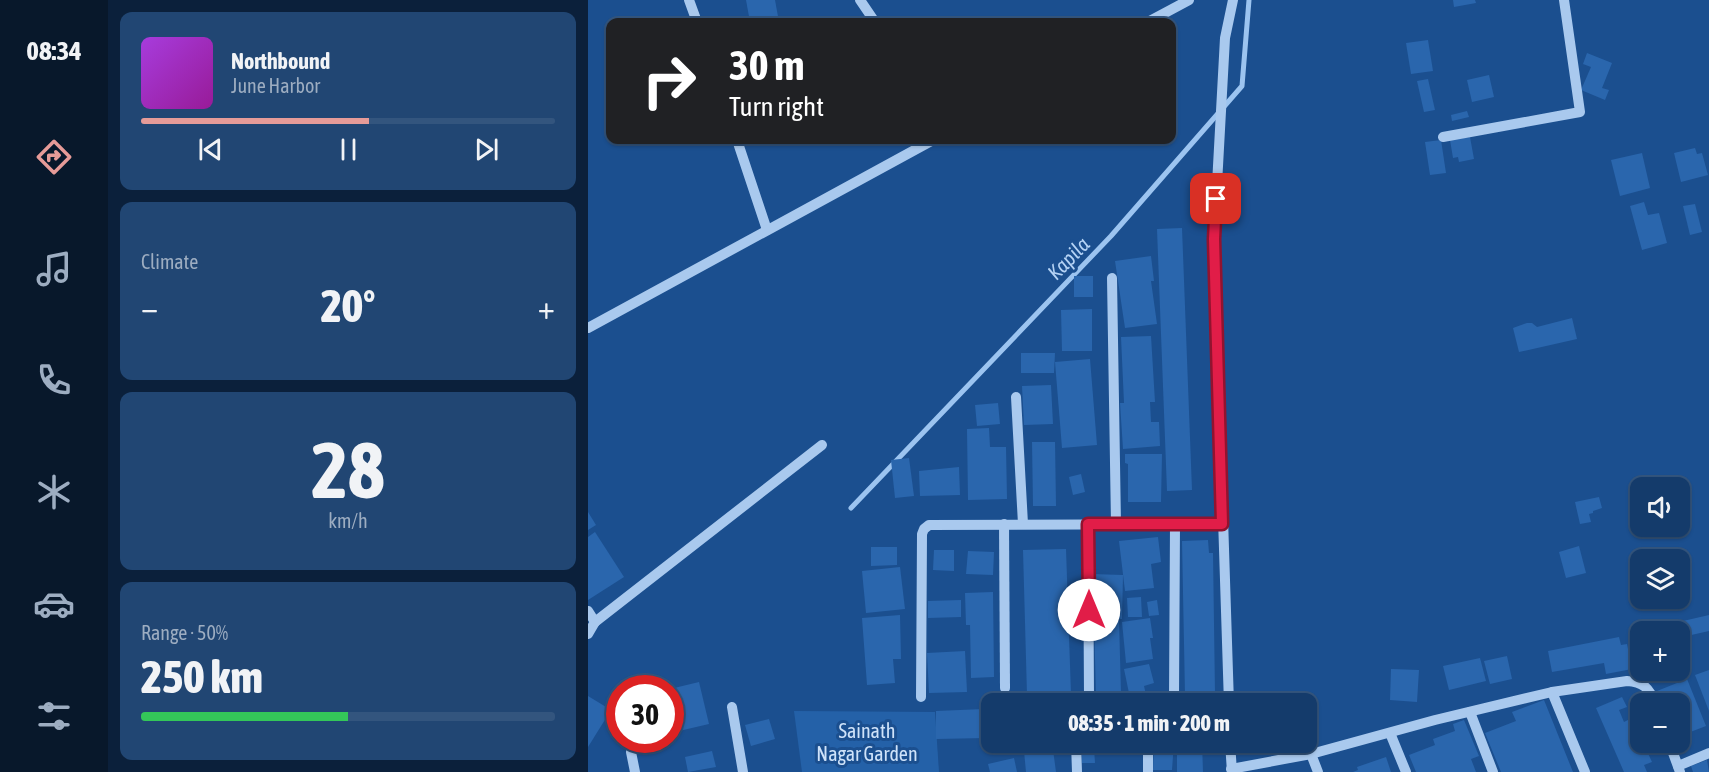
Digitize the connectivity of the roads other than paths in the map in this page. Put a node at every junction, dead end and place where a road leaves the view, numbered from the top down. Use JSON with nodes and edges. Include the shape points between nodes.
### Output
{"nodes":[{"id":1,"x":689,"y":0,"type":"edge"},
{"id":2,"x":860,"y":0,"type":"edge"},
{"id":3,"x":1233,"y":0,"type":"edge"},
{"id":4,"x":1564,"y":0,"type":"edge"},
{"id":5,"x":1186,"y":1,"type":"edge"},
{"id":6,"x":696,"y":18,"type":"edge"},
{"id":7,"x":869,"y":18,"type":"edge"},
{"id":8,"x":1155,"y":18,"type":"edge"},
{"id":9,"x":1443,"y":137,"type":"dead end"},
{"id":10,"x":738,"y":144,"type":"edge"},
{"id":11,"x":926,"y":144,"type":"edge"},
{"id":12,"x":767,"y":230,"type":"junction"},
{"id":13,"x":1113,"y":278,"type":"dead end"},
{"id":14,"x":588,"y":328,"type":"edge"},
{"id":15,"x":1016,"y":397,"type":"dead end"},
{"id":16,"x":822,"y":445,"type":"dead end"},
{"id":17,"x":1004,"y":524,"type":"junction"},
{"id":18,"x":1023,"y":524,"type":"junction"},
{"id":19,"x":1088,"y":524,"type":"junction"},
{"id":20,"x":1116,"y":524,"type":"junction"},
{"id":21,"x":1175,"y":524,"type":"junction"},
{"id":22,"x":1222,"y":524,"type":"junction"},
{"id":23,"x":588,"y":612,"type":"edge"},
{"id":24,"x":595,"y":622,"type":"junction"},
{"id":25,"x":588,"y":634,"type":"edge"},
{"id":26,"x":1005,"y":688,"type":"dead end"},
{"id":27,"x":1552,"y":692,"type":"junction"},
{"id":28,"x":1089,"y":693,"type":"edge"},
{"id":29,"x":1174,"y":693,"type":"edge"},
{"id":30,"x":1229,"y":693,"type":"edge"},
{"id":31,"x":1650,"y":693,"type":"edge"},
{"id":32,"x":921,"y":697,"type":"dead end"},
{"id":33,"x":732,"y":707,"type":"dead end"},
{"id":34,"x":1470,"y":711,"type":"junction"},
{"id":35,"x":1390,"y":733,"type":"junction"},
{"id":36,"x":631,"y":753,"type":"edge"},
{"id":37,"x":1076,"y":753,"type":"edge"},
{"id":38,"x":1148,"y":753,"type":"edge"},
{"id":39,"x":1231,"y":753,"type":"edge"},
{"id":40,"x":1674,"y":753,"type":"edge"},
{"id":41,"x":1709,"y":753,"type":"edge"},
{"id":42,"x":1311,"y":754,"type":"junction"},
{"id":43,"x":1679,"y":769,"type":"edge"},
{"id":44,"x":1232,"y":770,"type":"edge"},
{"id":45,"x":635,"y":772,"type":"edge"},
{"id":46,"x":743,"y":772,"type":"edge"},
{"id":47,"x":1077,"y":772,"type":"edge"},
{"id":48,"x":1148,"y":772,"type":"edge"},
{"id":49,"x":1318,"y":772,"type":"edge"},
{"id":50,"x":1406,"y":772,"type":"edge"},
{"id":51,"x":1493,"y":772,"type":"edge"},
{"id":52,"x":1585,"y":772,"type":"edge"}],
"edges":[{"from":1,"to":6,"type":"street"},
{"from":2,"to":7,"type":"street"},
{"from":3,"to":22,"type":"street","via":[[1225,38],[1214,239]]},
{"from":4,"to":9,"type":"street","via":[[1580,112]]},
{"from":5,"to":8,"type":"street"},
{"from":10,"to":12,"type":"street"},
{"from":11,"to":12,"type":"street"},
{"from":12,"to":14,"type":"street"},
{"from":13,"to":20,"type":"street"},
{"from":15,"to":18,"type":"street"},
{"from":16,"to":24,"type":"street"},
{"from":17,"to":18,"type":"street"},
{"from":17,"to":26,"type":"street"},
{"from":17,"to":32,"type":"street","via":[[935,524],[924,529]]},
{"from":18,"to":19,"type":"street"},
{"from":19,"to":20,"type":"street"},
{"from":19,"to":28,"type":"street"},
{"from":20,"to":21,"type":"street"},
{"from":21,"to":22,"type":"street"},
{"from":21,"to":29,"type":"street"},
{"from":22,"to":30,"type":"street"},
{"from":23,"to":24,"type":"street"},
{"from":24,"to":25,"type":"street"},
{"from":27,"to":31,"type":"street","via":[[1627,681],[1648,688]]},
{"from":27,"to":34,"type":"street"},
{"from":27,"to":52,"type":"street"},
{"from":33,"to":46,"type":"street"},
{"from":34,"to":35,"type":"street"},
{"from":34,"to":51,"type":"street"},
{"from":35,"to":42,"type":"street"},
{"from":35,"to":50,"type":"street"},
{"from":36,"to":45,"type":"street"},
{"from":37,"to":47,"type":"street"},
{"from":38,"to":48,"type":"street"},
{"from":39,"to":44,"type":"street"},
{"from":40,"to":43,"type":"street"},
{"from":41,"to":43,"type":"street"},
{"from":42,"to":44,"type":"street"},
{"from":42,"to":49,"type":"street"}]}
